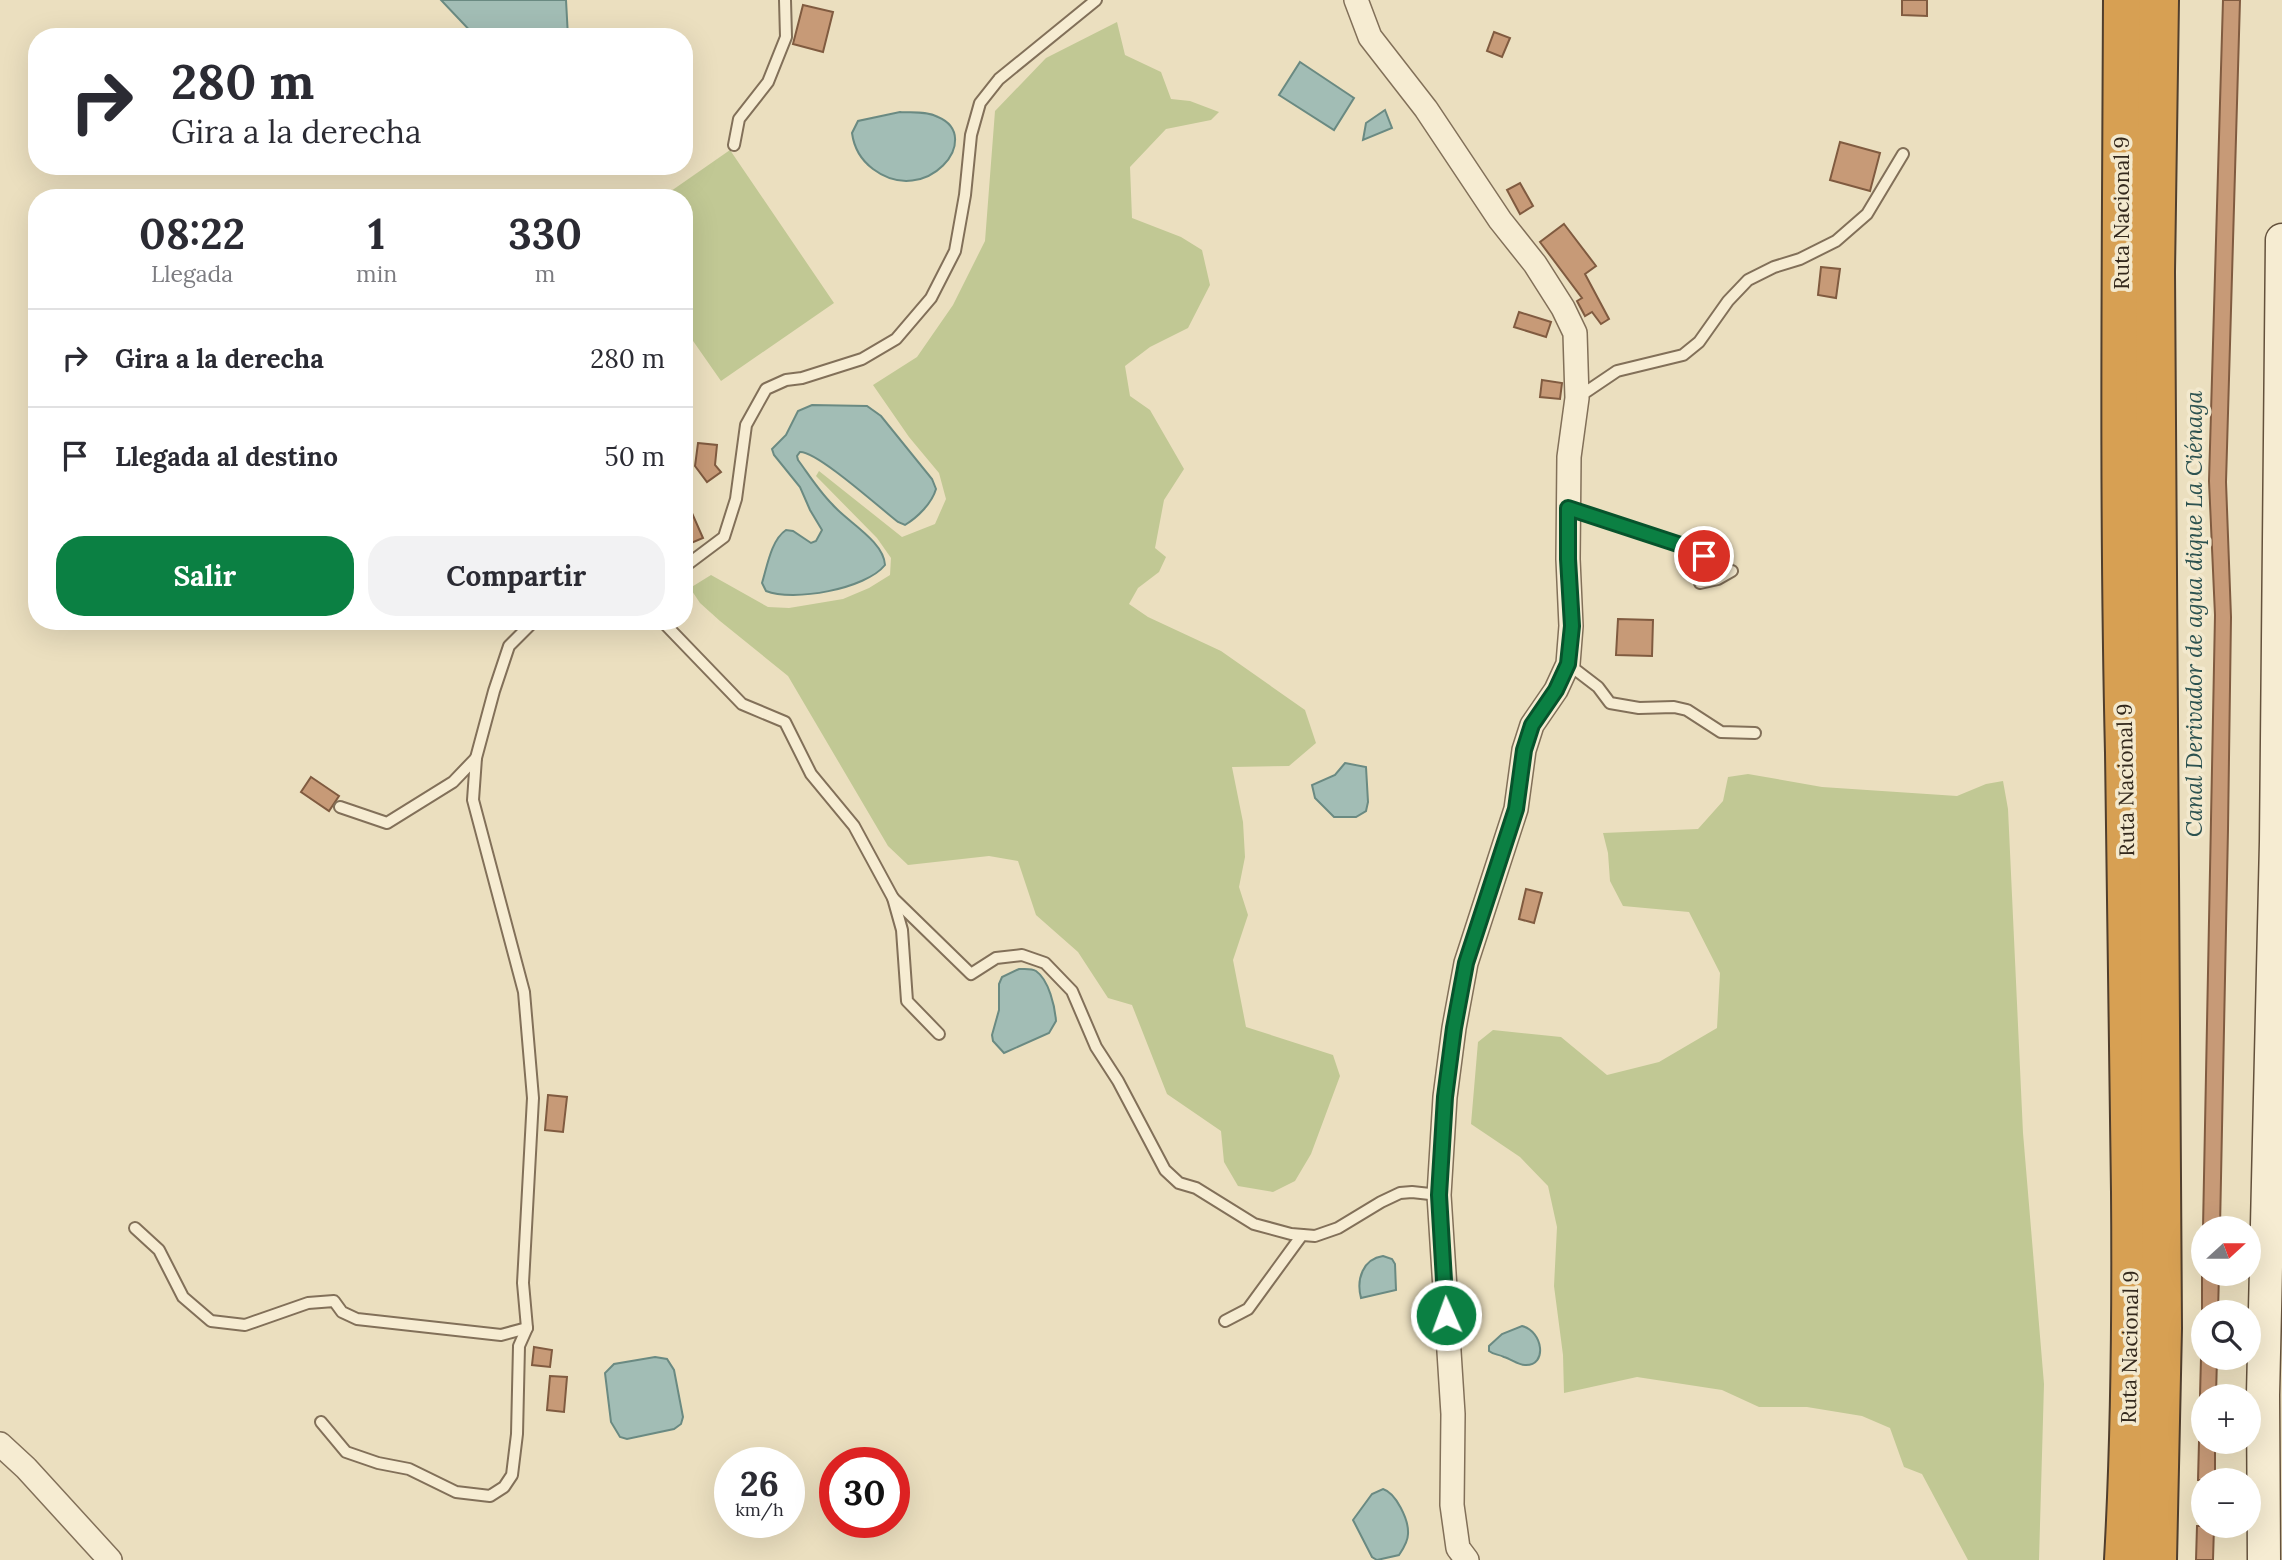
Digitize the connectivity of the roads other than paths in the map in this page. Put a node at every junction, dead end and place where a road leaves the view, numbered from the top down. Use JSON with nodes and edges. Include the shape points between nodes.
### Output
{"nodes":[{"id":1,"x":785,"y":0,"type":"edge"},
{"id":2,"x":1096,"y":0,"type":"edge"},
{"id":3,"x":1356,"y":0,"type":"edge"},
{"id":4,"x":2123,"y":0,"type":"edge"},
{"id":5,"x":2160,"y":0,"type":"edge"},
{"id":6,"x":734,"y":145,"type":"dead end"},
{"id":7,"x":1903,"y":154,"type":"dead end"},
{"id":8,"x":2282,"y":240,"type":"edge"},
{"id":9,"x":1577,"y":398,"type":"junction"},
{"id":10,"x":1568,"y":508,"type":"junction"},
{"id":11,"x":693,"y":560,"type":"edge"},
{"id":12,"x":1732,"y":571,"type":"dead end"},
{"id":13,"x":525,"y":630,"type":"edge"},
{"id":14,"x":671,"y":630,"type":"edge"},
{"id":15,"x":1568,"y":664,"type":"junction"},
{"id":16,"x":1755,"y":733,"type":"dead end"},
{"id":17,"x":477,"y":758,"type":"junction"},
{"id":18,"x":340,"y":807,"type":"dead end"},
{"id":19,"x":893,"y":898,"type":"junction"},
{"id":20,"x":939,"y":1034,"type":"dead end"},
{"id":21,"x":1439,"y":1195,"type":"junction"},
{"id":22,"x":135,"y":1228,"type":"dead end"},
{"id":23,"x":1302,"y":1235,"type":"junction"},
{"id":24,"x":2274,"y":1244,"type":"edge"},
{"id":25,"x":1225,"y":1321,"type":"dead end"},
{"id":26,"x":527,"y":1328,"type":"junction"},
{"id":27,"x":321,"y":1422,"type":"dead end"},
{"id":28,"x":0,"y":1444,"type":"edge"},
{"id":29,"x":110,"y":1560,"type":"edge"},
{"id":30,"x":1467,"y":1560,"type":"edge"},
{"id":31,"x":2124,"y":1560,"type":"edge"},
{"id":32,"x":2157,"y":1560,"type":"edge"},
{"id":33,"x":2263,"y":1560,"type":"edge"}],
"edges":[{"from":1,"to":6,"type":"lane","via":[[786,37],[768,82],[739,119]]},
{"from":2,"to":11,"type":"lane","via":[[999,79],[980,103],[971,135],[955,251],[931,298],[896,340],[862,359],[766,388],[746,425],[736,499],[724,537]]},
{"from":3,"to":9,"type":"street","via":[[1370,37],[1426,109],[1563,308],[1575,333]]},
{"from":4,"to":31,"type":"highway","name":"Ruta Nacional 9","via":[[2122,522],[2132,1280]]},
{"from":5,"to":32,"type":"highway","name":"Ruta Nacional 9","via":[[2155,272],[2162,1342]]},
{"from":7,"to":9,"type":"lane","via":[[1867,214],[1836,241],[1748,280],[1699,342],[1682,355],[1617,371]]},
{"from":8,"to":24,"type":"street"},
{"from":9,"to":10,"type":"street"},
{"from":10,"to":12,"type":"lane","via":[[1696,550],[1704,556],[1706,570],[1700,583]]},
{"from":10,"to":15,"type":"street","via":[[1572,626]]},
{"from":13,"to":17,"type":"lane","via":[[509,646]]},
{"from":14,"to":19,"type":"lane","via":[[742,704],[785,722],[811,774],[854,826]]},
{"from":15,"to":16,"type":"lane","via":[[1598,687],[1610,703],[1674,707],[1688,710],[1721,732]]},
{"from":15,"to":21,"type":"street","via":[[1532,725],[1516,809],[1466,963],[1445,1097]]},
{"from":17,"to":18,"type":"lane","via":[[453,782],[387,823]]},
{"from":17,"to":26,"type":"lane","via":[[472,800],[524,992],[533,1098],[523,1283]]},
{"from":19,"to":20,"type":"lane","via":[[902,930],[907,1001]]},
{"from":19,"to":23,"type":"lane","via":[[971,974],[996,958],[1022,954],[1045,963],[1072,991],[1096,1047],[1165,1170],[1179,1183],[1196,1188],[1254,1224]]},
{"from":21,"to":23,"type":"lane","via":[[1400,1193],[1338,1228]]},
{"from":21,"to":30,"type":"street","via":[[1453,1414],[1452,1505],[1458,1548]]},
{"from":22,"to":26,"type":"lane","via":[[159,1250],[183,1297],[211,1321],[245,1325],[308,1303],[334,1301],[342,1312],[357,1319],[501,1335]]},
{"from":23,"to":25,"type":"lane","via":[[1248,1309]]},
{"from":24,"to":33,"type":"street"},
{"from":26,"to":27,"type":"lane","via":[[519,1346],[512,1475],[490,1496],[456,1492],[409,1469],[346,1452]]},
{"from":28,"to":29,"type":"street"}]}
